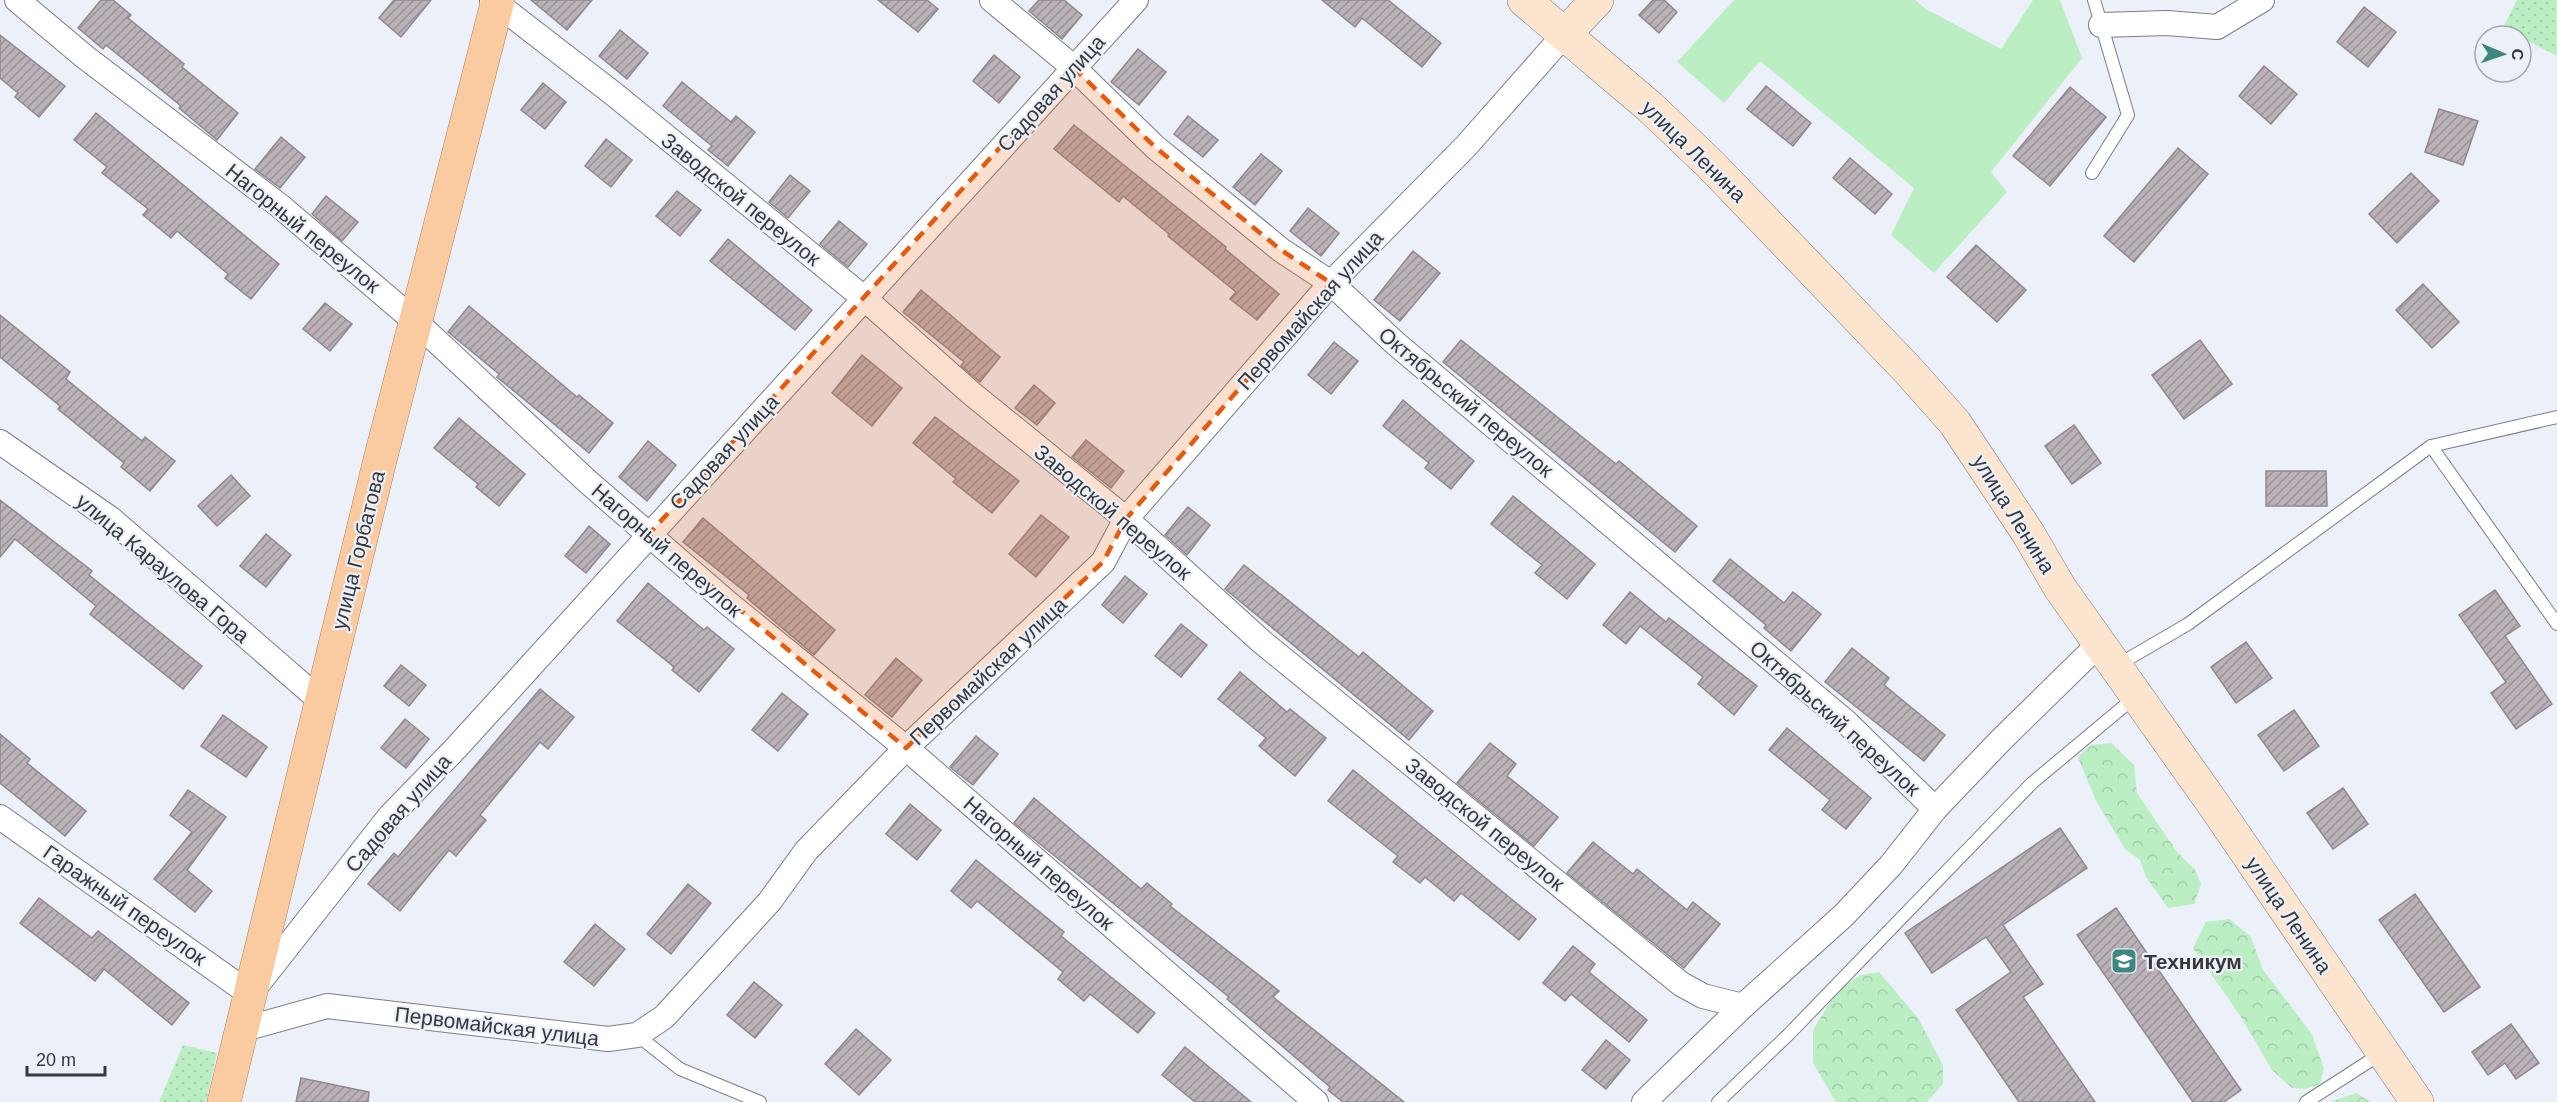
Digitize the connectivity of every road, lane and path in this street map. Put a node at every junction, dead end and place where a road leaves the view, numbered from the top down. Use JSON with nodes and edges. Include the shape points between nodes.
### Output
{"nodes":[{"id":1,"x":17,"y":0,"type":"edge"},
{"id":2,"x":992,"y":0,"type":"edge"},
{"id":3,"x":1136,"y":0,"type":"edge"},
{"id":4,"x":1524,"y":0,"type":"edge"},
{"id":5,"x":1597,"y":0,"type":"edge"},
{"id":6,"x":2094,"y":0,"type":"edge"},
{"id":7,"x":2262,"y":0,"type":"edge"},
{"id":8,"x":495,"y":2,"type":"edge"},
{"id":9,"x":2101,"y":25,"type":"junction"},
{"id":10,"x":1565,"y":34,"type":"junction"},
{"id":11,"x":1073,"y":67,"type":"junction"},
{"id":12,"x":2092,"y":173,"type":"dead end"},
{"id":13,"x":1331,"y":283,"type":"junction"},
{"id":14,"x":865,"y":299,"type":"junction"},
{"id":15,"x":416,"y":322,"type":"junction"},
{"id":16,"x":2557,"y":417,"type":"edge"},
{"id":17,"x":0,"y":442,"type":"edge"},
{"id":18,"x":2431,"y":446,"type":"junction"},
{"id":19,"x":1126,"y":519,"type":"junction"},
{"id":20,"x":649,"y":534,"type":"junction"},
{"id":21,"x":2557,"y":624,"type":"edge"},
{"id":22,"x":2107,"y":655,"type":"junction"},
{"id":23,"x":2136,"y":697,"type":"junction"},
{"id":24,"x":321,"y":701,"type":"junction"},
{"id":25,"x":906,"y":748,"type":"junction"},
{"id":26,"x":1935,"y":809,"type":"junction"},
{"id":27,"x":0,"y":817,"type":"edge"},
{"id":28,"x":250,"y":994,"type":"junction"},
{"id":29,"x":1743,"y":1006,"type":"junction"},
{"id":30,"x":241,"y":1030,"type":"junction"},
{"id":31,"x":637,"y":1035,"type":"junction"},
{"id":32,"x":2383,"y":1052,"type":"junction"},
{"id":33,"x":224,"y":1102,"type":"edge"},
{"id":34,"x":760,"y":1102,"type":"edge"},
{"id":35,"x":1316,"y":1102,"type":"edge"},
{"id":36,"x":1644,"y":1102,"type":"edge"},
{"id":37,"x":1718,"y":1102,"type":"edge"},
{"id":38,"x":2306,"y":1102,"type":"edge"},
{"id":39,"x":2417,"y":1102,"type":"edge"}],
"edges":[{"from":1,"to":15,"type":"street","name":"Нагорный переулок","via":[[280,206]]},
{"from":2,"to":11,"type":"street","name":"Октябрьский переулок"},
{"from":3,"to":11,"type":"street","name":"Садовая улица"},
{"from":4,"to":10,"type":"main road","name":"улица Ленина"},
{"from":5,"to":10,"type":"main road","name":"Первомайская улица"},
{"from":6,"to":9,"type":"lane"},
{"from":7,"to":9,"type":"street","via":[[2217,27],[2167,23]]},
{"from":8,"to":14,"type":"street","name":"Заводской переулок"},
{"from":8,"to":15,"type":"main road","name":"улица Горбатова"},
{"from":9,"to":12,"type":"lane","via":[[2128,116]]},
{"from":10,"to":13,"type":"street","name":"Первомайская улица","via":[[1467,146]]},
{"from":10,"to":22,"type":"main road","name":"улица Ленина","via":[[1711,165],[1955,423]]},
{"from":11,"to":13,"type":"street","name":"Октябрьский переулок","via":[[1155,147],[1281,250]]},
{"from":11,"to":14,"type":"street","name":"Садовая улица"},
{"from":13,"to":19,"type":"street","name":"Первомайская улица"},
{"from":13,"to":26,"type":"street","name":"Октябрьский переулок","via":[[1395,343],[1847,723]]},
{"from":14,"to":19,"type":"street","name":"Заводской переулок","via":[[971,393]]},
{"from":14,"to":20,"type":"street","name":"Садовая улица"},
{"from":15,"to":20,"type":"street","name":"Нагорный переулок","via":[[586,481]]},
{"from":15,"to":24,"type":"main road","name":"улица Горбатова"},
{"from":16,"to":18,"type":"lane"},
{"from":17,"to":24,"type":"street","name":"улица Караулова Гора","via":[[111,519]]},
{"from":18,"to":21,"type":"lane"},
{"from":18,"to":22,"type":"lane","via":[[2188,624]]},
{"from":19,"to":25,"type":"street","name":"Первомайская улица","via":[[1103,562],[1084,582]]},
{"from":19,"to":29,"type":"street","name":"Заводской переулок","via":[[1262,642],[1682,984],[1703,996]]},
{"from":20,"to":25,"type":"street","name":"Нагорный переулок"},
{"from":20,"to":28,"type":"street","name":"Садовая улица","via":[[390,816]]},
{"from":22,"to":23,"type":"main road","name":"улица Ленина"},
{"from":22,"to":26,"type":"street","via":[[2001,740]]},
{"from":23,"to":32,"type":"main road","name":"улица Ленина"},
{"from":23,"to":37,"type":"lane","via":[[2032,783]]},
{"from":24,"to":28,"type":"main road","name":"улица Горбатова"},
{"from":25,"to":31,"type":"street","name":"Первомайская улица","via":[[806,851],[770,901],[664,1017]]},
{"from":25,"to":35,"type":"street","name":"Нагорный переулок"},
{"from":26,"to":29,"type":"street","via":[[1891,865],[1844,915]]},
{"from":27,"to":28,"type":"street","name":"Гаражный переулок"},
{"from":28,"to":30,"type":"main road","name":"улица Горбатова"},
{"from":29,"to":36,"type":"street"},
{"from":30,"to":31,"type":"street","name":"Первомайская улица","via":[[327,1006],[608,1039]]},
{"from":30,"to":33,"type":"main road","name":"улица Горбатова"},
{"from":31,"to":34,"type":"lane","via":[[680,1069]]},
{"from":32,"to":38,"type":"lane"},
{"from":32,"to":39,"type":"main road","name":"улица Ленина"}]}
